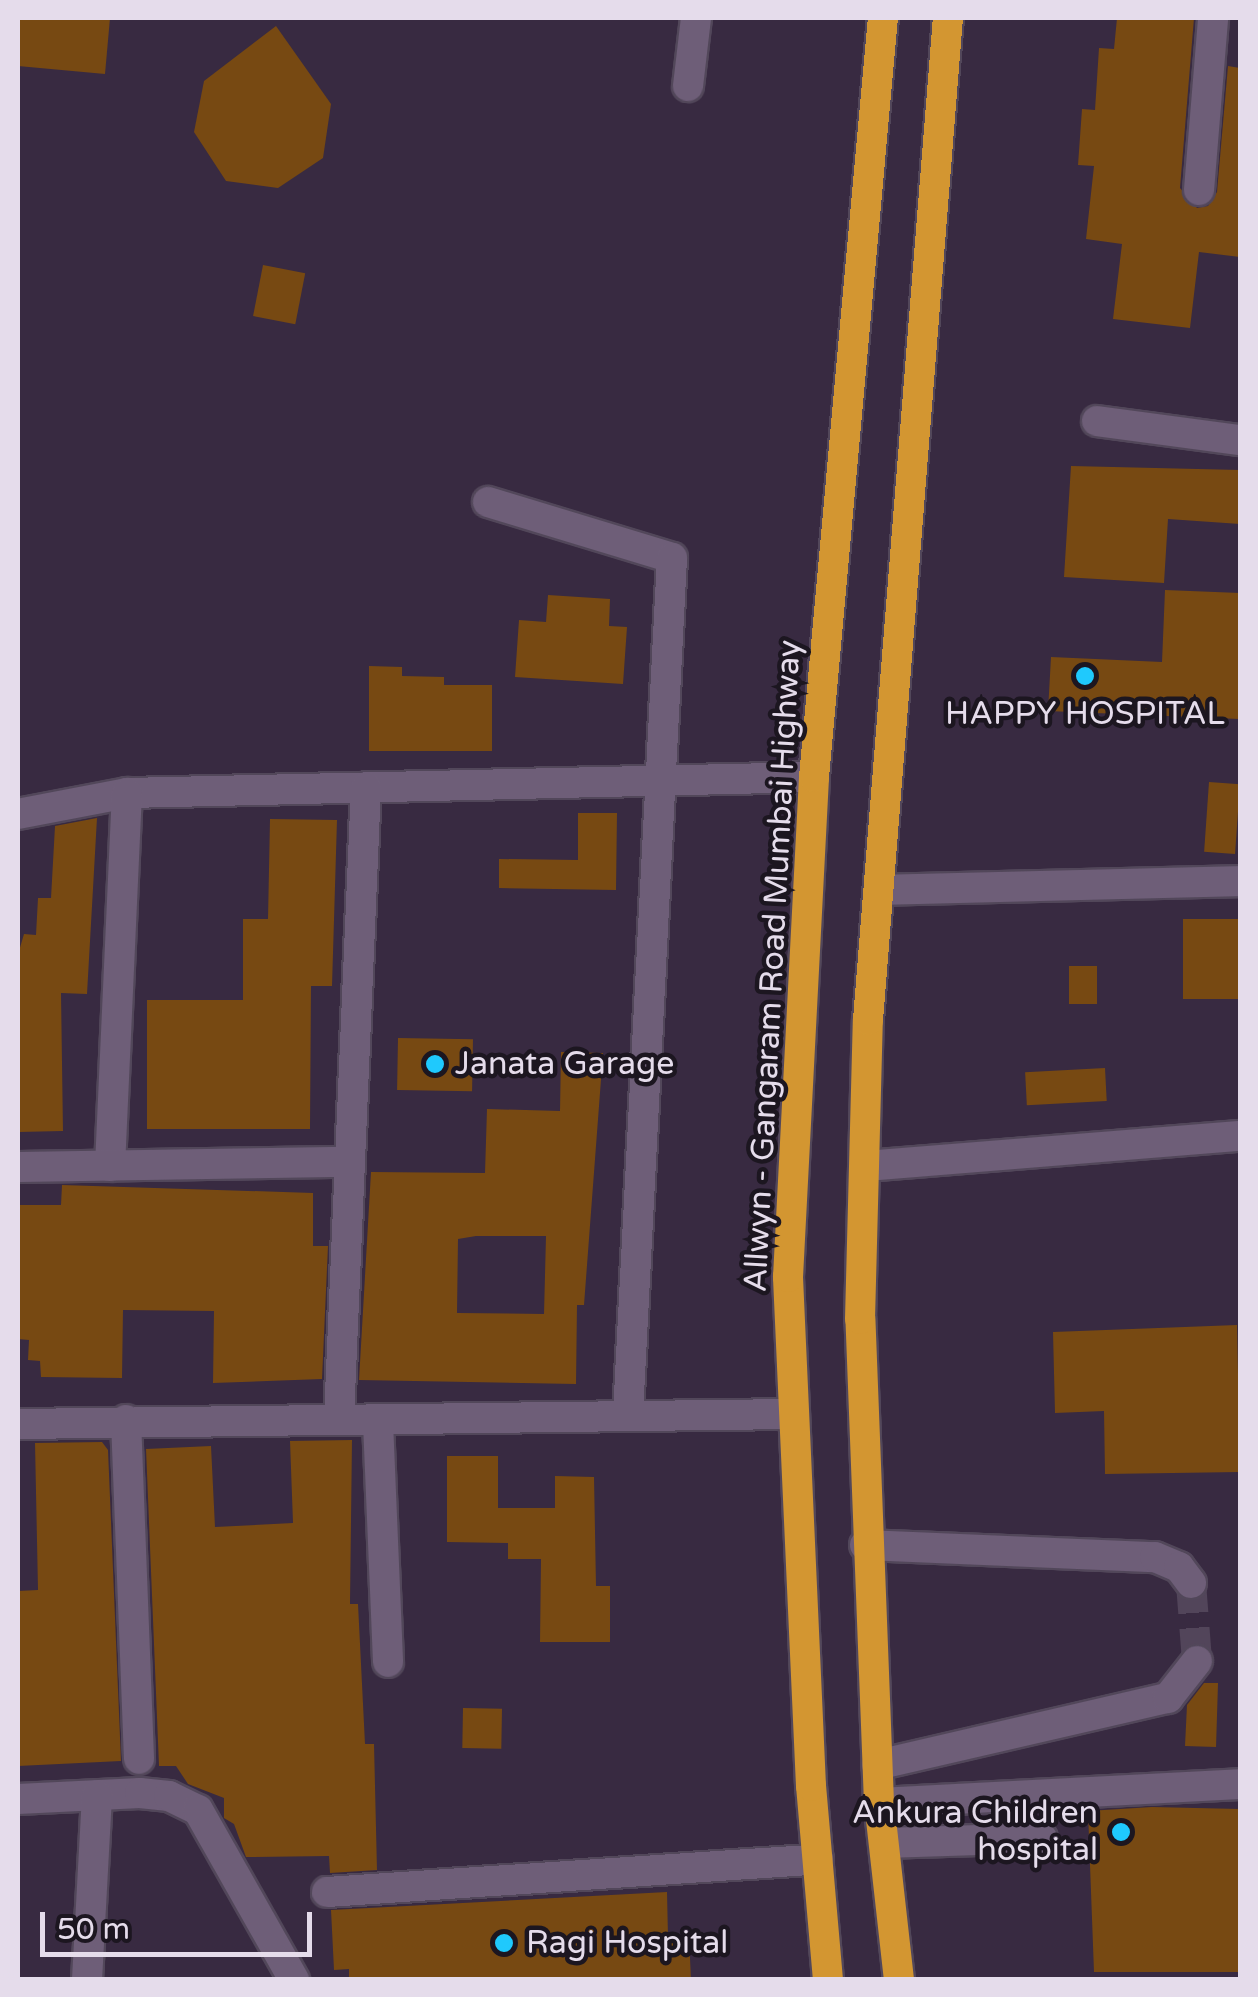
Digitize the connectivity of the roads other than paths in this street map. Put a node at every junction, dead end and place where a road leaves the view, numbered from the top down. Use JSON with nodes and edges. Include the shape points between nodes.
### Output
{"nodes":[{"id":1,"x":696,"y":18,"type":"edge"},
{"id":2,"x":883,"y":18,"type":"edge"},
{"id":3,"x":948,"y":18,"type":"edge"},
{"id":4,"x":1213,"y":18,"type":"edge"},
{"id":5,"x":688,"y":86,"type":"dead end"},
{"id":6,"x":1199,"y":190,"type":"dead end"},
{"id":7,"x":1098,"y":422,"type":"dead end"},
{"id":8,"x":1240,"y":440,"type":"edge"},
{"id":9,"x":488,"y":502,"type":"dead end"},
{"id":10,"x":814,"y":777,"type":"junction"},
{"id":11,"x":660,"y":783,"type":"junction"},
{"id":12,"x":366,"y":788,"type":"junction"},
{"id":13,"x":127,"y":793,"type":"junction"},
{"id":14,"x":18,"y":814,"type":"edge"},
{"id":15,"x":1240,"y":881,"type":"edge"},
{"id":16,"x":880,"y":890,"type":"junction"},
{"id":17,"x":1240,"y":1136,"type":"edge"},
{"id":18,"x":349,"y":1162,"type":"junction"},
{"id":19,"x":110,"y":1166,"type":"junction"},
{"id":20,"x":865,"y":1166,"type":"junction"},
{"id":21,"x":18,"y":1167,"type":"edge"},
{"id":22,"x":791,"y":1414,"type":"junction"},
{"id":23,"x":628,"y":1416,"type":"junction"},
{"id":24,"x":339,"y":1418,"type":"junction"},
{"id":25,"x":126,"y":1420,"type":"junction"},
{"id":26,"x":378,"y":1422,"type":"junction"},
{"id":27,"x":18,"y":1424,"type":"edge"},
{"id":28,"x":865,"y":1545,"type":"junction"},
{"id":29,"x":1191,"y":1584,"type":"dead end"},
{"id":30,"x":1196,"y":1661,"type":"tunnel mouth"},
{"id":31,"x":388,"y":1662,"type":"dead end"},
{"id":32,"x":139,"y":1759,"type":"dead end"},
{"id":33,"x":877,"y":1766,"type":"junction"},
{"id":34,"x":1240,"y":1784,"type":"edge"},
{"id":35,"x":97,"y":1795,"type":"junction"},
{"id":36,"x":18,"y":1799,"type":"edge"},
{"id":37,"x":879,"y":1802,"type":"junction"},
{"id":38,"x":1042,"y":1838,"type":"dead end"},
{"id":39,"x":884,"y":1842,"type":"junction"},
{"id":40,"x":818,"y":1859,"type":"junction"},
{"id":41,"x":328,"y":1892,"type":"dead end"},
{"id":42,"x":87,"y":1980,"type":"edge"},
{"id":43,"x":294,"y":1980,"type":"edge"},
{"id":44,"x":828,"y":1980,"type":"edge"},
{"id":45,"x":899,"y":1980,"type":"edge"}],
"edges":[{"from":1,"to":5,"type":"street"},
{"from":2,"to":10,"type":"highway","name":"Allwyn - Gangaram Road Mumbai Highway"},
{"from":3,"to":16,"type":"highway"},
{"from":4,"to":6,"type":"street"},
{"from":7,"to":8,"type":"street"},
{"from":9,"to":11,"type":"street","via":[[672,558]]},
{"from":10,"to":11,"type":"street"},
{"from":10,"to":22,"type":"highway","name":"Allwyn - Gangaram Road Mumbai Highway","via":[[788,1277]]},
{"from":11,"to":12,"type":"street"},
{"from":11,"to":23,"type":"street"},
{"from":12,"to":13,"type":"street"},
{"from":12,"to":18,"type":"street"},
{"from":13,"to":14,"type":"street"},
{"from":13,"to":19,"type":"street"},
{"from":15,"to":16,"type":"street"},
{"from":16,"to":20,"type":"highway"},
{"from":17,"to":20,"type":"street"},
{"from":18,"to":19,"type":"street"},
{"from":18,"to":24,"type":"street"},
{"from":19,"to":21,"type":"street"},
{"from":20,"to":28,"type":"highway"},
{"from":22,"to":23,"type":"street"},
{"from":22,"to":40,"type":"highway","name":"Allwyn - Gangaram Road Mumbai Highway"},
{"from":23,"to":26,"type":"street"},
{"from":24,"to":25,"type":"street"},
{"from":24,"to":26,"type":"street"},
{"from":25,"to":27,"type":"street"},
{"from":25,"to":32,"type":"street"},
{"from":26,"to":31,"type":"street"},
{"from":28,"to":29,"type":"street","via":[[1155,1558],[1178,1568]]},
{"from":28,"to":33,"type":"highway"},
{"from":30,"to":33,"type":"street","via":[[1168,1698]]},
{"from":33,"to":37,"type":"highway"},
{"from":34,"to":37,"type":"street"},
{"from":35,"to":36,"type":"street"},
{"from":35,"to":42,"type":"street"},
{"from":35,"to":43,"type":"street","via":[[169,1796],[198,1810]]},
{"from":37,"to":39,"type":"highway"},
{"from":38,"to":39,"type":"street"},
{"from":39,"to":45,"type":"highway"},
{"from":40,"to":41,"type":"street"},
{"from":40,"to":44,"type":"highway","name":"Allwyn - Gangaram Road Mumbai Highway"}]}
